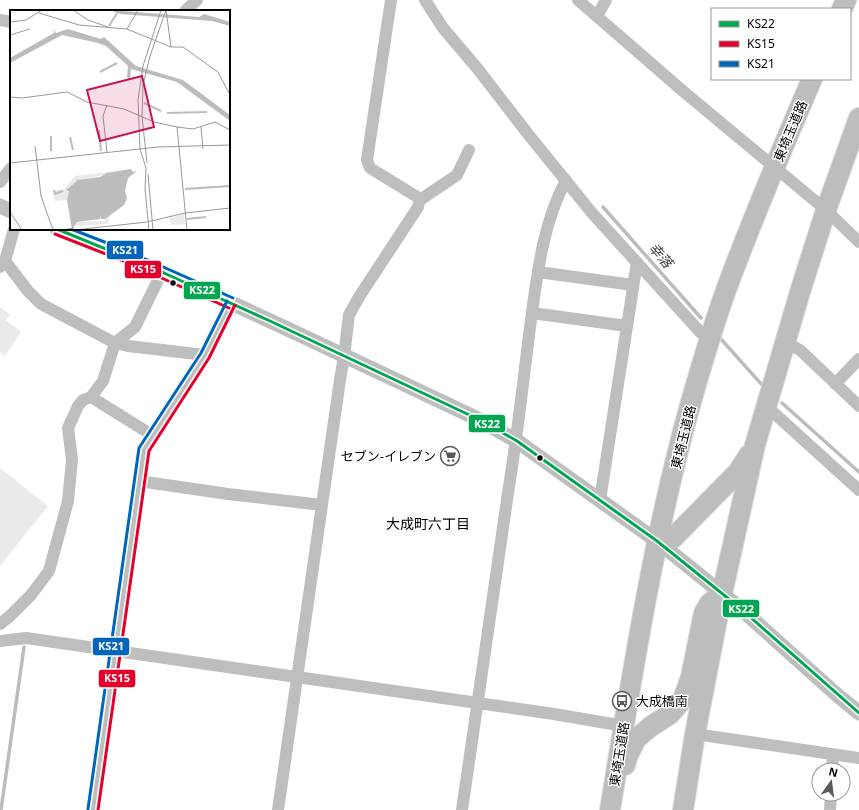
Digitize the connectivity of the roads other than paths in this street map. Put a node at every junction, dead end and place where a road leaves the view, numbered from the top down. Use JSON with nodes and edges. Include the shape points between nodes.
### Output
{"nodes":[{"id":1,"x":197,"y":0,"type":"edge"},
{"id":2,"x":390,"y":0,"type":"edge"},
{"id":3,"x":425,"y":0,"type":"edge"},
{"id":4,"x":578,"y":0,"type":"edge"},
{"id":5,"x":606,"y":0,"type":"edge"},
{"id":6,"x":186,"y":10,"type":"edge"},
{"id":7,"x":597,"y":16,"type":"junction"},
{"id":8,"x":0,"y":20,"type":"edge"},
{"id":9,"x":10,"y":22,"type":"edge"},
{"id":10,"x":812,"y":80,"type":"edge"},
{"id":11,"x":859,"y":118,"type":"edge"},
{"id":12,"x":469,"y":150,"type":"dead end"},
{"id":13,"x":774,"y":166,"type":"junction"},
{"id":14,"x":10,"y":169,"type":"edge"},
{"id":15,"x":566,"y":180,"type":"junction"},
{"id":16,"x":0,"y":182,"type":"edge"},
{"id":17,"x":420,"y":198,"type":"junction"},
{"id":18,"x":0,"y":206,"type":"edge"},
{"id":19,"x":826,"y":210,"type":"junction"},
{"id":20,"x":10,"y":211,"type":"edge"},
{"id":21,"x":14,"y":230,"type":"edge"},
{"id":22,"x":59,"y":230,"type":"edge"},
{"id":23,"x":859,"y":242,"type":"edge"},
{"id":24,"x":637,"y":262,"type":"junction"},
{"id":25,"x":2,"y":264,"type":"edge"},
{"id":26,"x":162,"y":272,"type":"junction"},
{"id":27,"x":538,"y":272,"type":"junction"},
{"id":28,"x":633,"y":285,"type":"junction"},
{"id":29,"x":231,"y":303,"type":"junction"},
{"id":30,"x":532,"y":313,"type":"junction"},
{"id":31,"x":627,"y":326,"type":"junction"},
{"id":32,"x":711,"y":336,"type":"junction"},
{"id":33,"x":785,"y":342,"type":"junction"},
{"id":34,"x":115,"y":343,"type":"junction"},
{"id":35,"x":205,"y":355,"type":"junction"},
{"id":36,"x":344,"y":356,"type":"junction"},
{"id":37,"x":859,"y":359,"type":"edge"},
{"id":38,"x":835,"y":384,"type":"junction"},
{"id":39,"x":91,"y":397,"type":"junction"},
{"id":40,"x":859,"y":406,"type":"edge"},
{"id":41,"x":765,"y":408,"type":"junction"},
{"id":42,"x":152,"y":435,"type":"junction"},
{"id":43,"x":517,"y":441,"type":"junction"},
{"id":44,"x":755,"y":445,"type":"junction"},
{"id":45,"x":139,"y":481,"type":"junction"},
{"id":46,"x":859,"y":490,"type":"edge"},
{"id":47,"x":600,"y":500,"type":"junction"},
{"id":48,"x":322,"y":505,"type":"junction"},
{"id":49,"x":657,"y":541,"type":"junction"},
{"id":50,"x":722,"y":594,"type":"junction"},
{"id":51,"x":0,"y":624,"type":"edge"},
{"id":52,"x":0,"y":641,"type":"edge"},
{"id":53,"x":115,"y":651,"type":"junction"},
{"id":54,"x":297,"y":677,"type":"junction"},
{"id":55,"x":477,"y":703,"type":"junction"},
{"id":56,"x":859,"y":713,"type":"edge"},
{"id":57,"x":624,"y":726,"type":"junction"},
{"id":58,"x":695,"y":734,"type":"junction"},
{"id":59,"x":832,"y":755,"type":"junction"},
{"id":60,"x":859,"y":758,"type":"edge"},
{"id":61,"x":832,"y":762,"type":"edge"},
{"id":62,"x":611,"y":809,"type":"edge"},
{"id":63,"x":93,"y":810,"type":"edge"},
{"id":64,"x":278,"y":810,"type":"edge"},
{"id":65,"x":462,"y":810,"type":"edge"},
{"id":66,"x":683,"y":810,"type":"edge"}],
"edges":[{"from":1,"to":6,"type":"street"},
{"from":2,"to":17,"type":"street","via":[[367,160],[370,168]]},
{"from":3,"to":15,"type":"street","via":[[443,28]]},
{"from":4,"to":7,"type":"street"},
{"from":5,"to":7,"type":"street"},
{"from":7,"to":13,"type":"street"},
{"from":8,"to":9,"type":"street"},
{"from":10,"to":13,"type":"highway","name":"東埼玉道路"},
{"from":11,"to":19,"type":"highway"},
{"from":12,"to":17,"type":"street","via":[[456,175]]},
{"from":13,"to":19,"type":"street"},
{"from":13,"to":32,"type":"highway","name":"東埼玉道路","via":[[731,275]]},
{"from":14,"to":16,"type":"street"},
{"from":15,"to":24,"type":"street"},
{"from":15,"to":27,"type":"street","via":[[546,229]]},
{"from":17,"to":36,"type":"street","via":[[418,207],[349,315]]},
{"from":18,"to":20,"type":"street"},
{"from":19,"to":23,"type":"street"},
{"from":19,"to":33,"type":"highway"},
{"from":21,"to":25,"type":"street"},
{"from":22,"to":26,"type":"street"},
{"from":24,"to":28,"type":"street"},
{"from":24,"to":32,"type":"street","via":[[701,333]]},
{"from":25,"to":34,"type":"street","via":[[41,304]]},
{"from":26,"to":29,"type":"street"},
{"from":26,"to":34,"type":"street","via":[[134,327]]},
{"from":27,"to":28,"type":"street"},
{"from":27,"to":30,"type":"street"},
{"from":28,"to":31,"type":"street"},
{"from":29,"to":35,"type":"street"},
{"from":29,"to":36,"type":"street"},
{"from":30,"to":31,"type":"street"},
{"from":30,"to":43,"type":"street"},
{"from":31,"to":47,"type":"street"},
{"from":32,"to":49,"type":"highway","name":"東埼玉道路","via":[[689,410]]},
{"from":33,"to":38,"type":"street","via":[[800,350]]},
{"from":33,"to":41,"type":"highway"},
{"from":34,"to":35,"type":"street"},
{"from":34,"to":39,"type":"street","via":[[104,381]]},
{"from":35,"to":42,"type":"street"},
{"from":36,"to":43,"type":"street","via":[[480,420]]},
{"from":36,"to":48,"type":"street"},
{"from":37,"to":38,"type":"street"},
{"from":38,"to":40,"type":"street"},
{"from":39,"to":42,"type":"street"},
{"from":39,"to":51,"type":"street","via":[[83,400],[78,406],[68,428],[72,460],[68,501],[49,571],[31,595]]},
{"from":41,"to":44,"type":"highway"},
{"from":41,"to":46,"type":"street","via":[[775,414]]},
{"from":42,"to":45,"type":"street","via":[[144,449]]},
{"from":43,"to":47,"type":"street"},
{"from":43,"to":55,"type":"street"},
{"from":44,"to":49,"type":"highway","via":[[738,472],[673,538]]},
{"from":44,"to":50,"type":"highway"},
{"from":45,"to":48,"type":"street"},
{"from":45,"to":53,"type":"street"},
{"from":47,"to":49,"type":"street"},
{"from":48,"to":54,"type":"street"},
{"from":49,"to":50,"type":"street"},
{"from":49,"to":57,"type":"highway","name":"東埼玉道路"},
{"from":50,"to":56,"type":"street"},
{"from":50,"to":58,"type":"highway"},
{"from":50,"to":62,"type":"highway","via":[[709,604],[704,613],[691,677],[683,699],[670,714],[636,739],[628,755]]},
{"from":52,"to":53,"type":"street","via":[[26,638]]},
{"from":53,"to":54,"type":"street"},
{"from":53,"to":63,"type":"street"},
{"from":54,"to":55,"type":"street"},
{"from":54,"to":64,"type":"street"},
{"from":55,"to":57,"type":"street"},
{"from":55,"to":65,"type":"street"},
{"from":57,"to":62,"type":"highway","name":"東埼玉道路"},
{"from":58,"to":59,"type":"street"},
{"from":58,"to":66,"type":"highway"},
{"from":59,"to":60,"type":"street"},
{"from":59,"to":61,"type":"street"}]}
